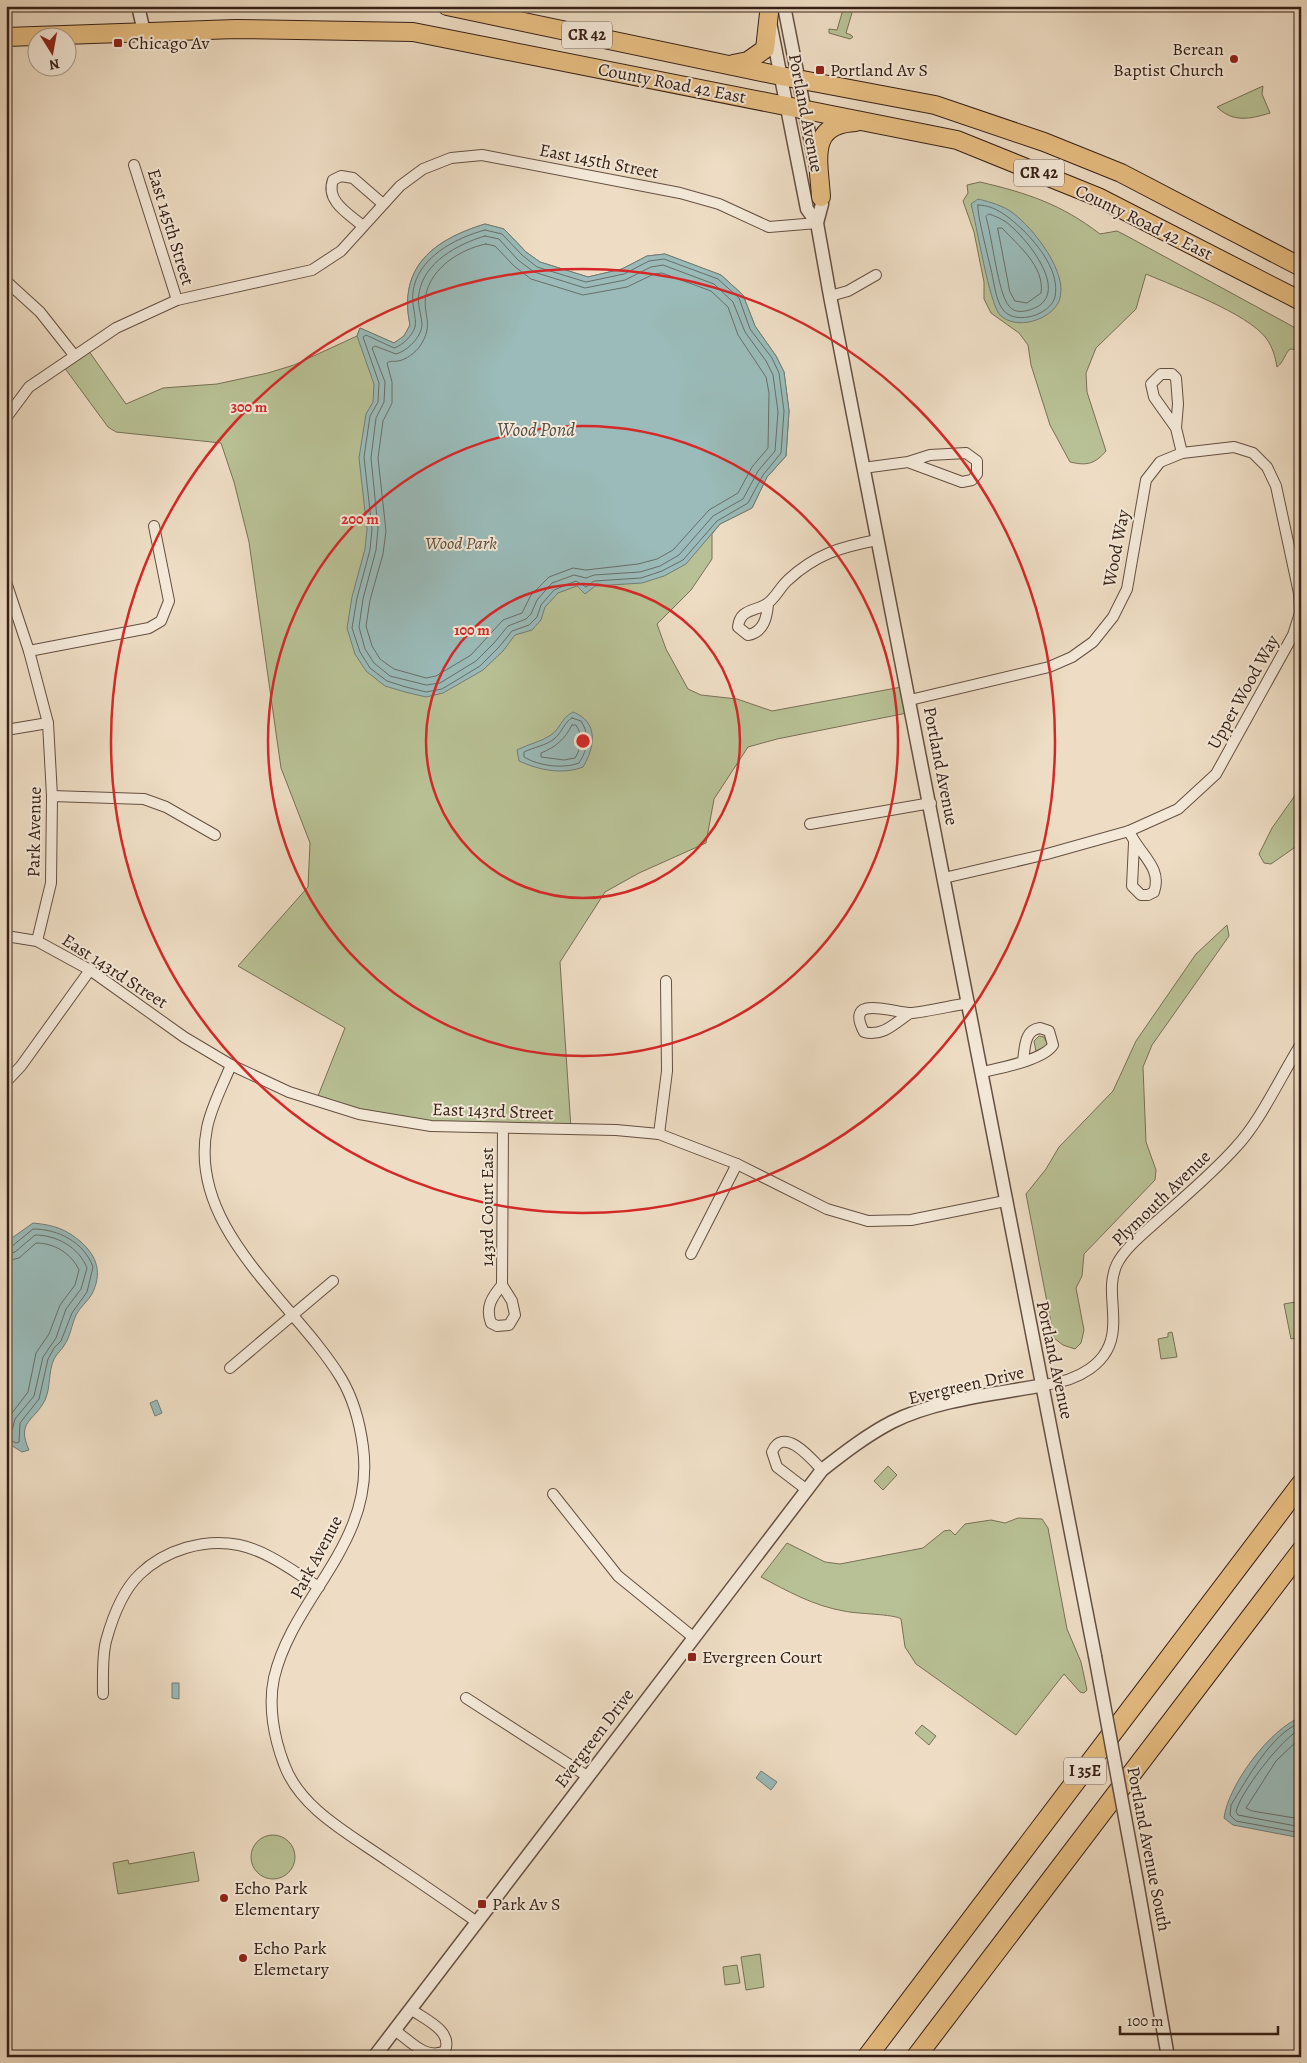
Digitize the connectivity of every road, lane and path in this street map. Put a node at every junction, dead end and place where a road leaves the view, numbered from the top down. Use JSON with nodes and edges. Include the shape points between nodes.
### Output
{"nodes":[{"id":1,"x":138,"y":6,"type":"edge"},
{"id":2,"x":447,"y":6,"type":"edge"},
{"id":3,"x":773,"y":9,"type":"edge"},
{"id":4,"x":144,"y":32,"type":"junction"},
{"id":5,"x":6,"y":37,"type":"edge"},
{"id":6,"x":727,"y":64,"type":"junction"},
{"id":7,"x":781,"y":76,"type":"junction"},
{"id":8,"x":799,"y":80,"type":"junction"},
{"id":9,"x":786,"y":105,"type":"junction"},
{"id":10,"x":805,"y":109,"type":"junction"},
{"id":11,"x":868,"y":122,"type":"junction"},
{"id":12,"x":134,"y":165,"type":"dead end"},
{"id":13,"x":821,"y":197,"type":"junction"},
{"id":14,"x":383,"y":204,"type":"junction"},
{"id":15,"x":817,"y":223,"type":"junction"},
{"id":16,"x":363,"y":226,"type":"junction"},
{"id":17,"x":1301,"y":266,"type":"edge"},
{"id":18,"x":876,"y":275,"type":"dead end"},
{"id":19,"x":6,"y":281,"type":"edge"},
{"id":20,"x":830,"y":296,"type":"junction"},
{"id":21,"x":177,"y":300,"type":"junction"},
{"id":22,"x":1301,"y":301,"type":"edge"},
{"id":23,"x":74,"y":355,"type":"junction"},
{"id":24,"x":6,"y":418,"type":"edge"},
{"id":25,"x":1176,"y":428,"type":"junction"},
{"id":26,"x":1182,"y":453,"type":"junction"},
{"id":27,"x":908,"y":462,"type":"junction"},
{"id":28,"x":864,"y":468,"type":"junction"},
{"id":29,"x":154,"y":526,"type":"dead end"},
{"id":30,"x":877,"y":540,"type":"junction"},
{"id":31,"x":6,"y":582,"type":"edge"},
{"id":32,"x":768,"y":604,"type":"dead end"},
{"id":33,"x":29,"y":651,"type":"junction"},
{"id":34,"x":910,"y":700,"type":"junction"},
{"id":35,"x":48,"y":723,"type":"junction"},
{"id":36,"x":6,"y":730,"type":"edge"},
{"id":37,"x":52,"y":796,"type":"junction"},
{"id":38,"x":931,"y":803,"type":"junction"},
{"id":39,"x":810,"y":824,"type":"dead end"},
{"id":40,"x":1129,"y":831,"type":"junction"},
{"id":41,"x":215,"y":835,"type":"dead end"},
{"id":42,"x":1134,"y":843,"type":"junction"},
{"id":43,"x":944,"y":878,"type":"junction"},
{"id":44,"x":6,"y":936,"type":"edge"},
{"id":45,"x":37,"y":941,"type":"junction"},
{"id":46,"x":90,"y":970,"type":"junction"},
{"id":47,"x":666,"y":981,"type":"dead end"},
{"id":48,"x":969,"y":1003,"type":"junction"},
{"id":49,"x":910,"y":1013,"type":"dead end"},
{"id":50,"x":1301,"y":1044,"type":"edge"},
{"id":51,"x":1023,"y":1061,"type":"dead end"},
{"id":52,"x":231,"y":1065,"type":"junction"},
{"id":53,"x":983,"y":1072,"type":"junction"},
{"id":54,"x":6,"y":1082,"type":"edge"},
{"id":55,"x":503,"y":1128,"type":"junction"},
{"id":56,"x":659,"y":1134,"type":"junction"},
{"id":57,"x":737,"y":1164,"type":"junction"},
{"id":58,"x":1005,"y":1201,"type":"junction"},
{"id":59,"x":691,"y":1254,"type":"dead end"},
{"id":60,"x":334,"y":1281,"type":"dead end"},
{"id":61,"x":502,"y":1285,"type":"dead end"},
{"id":62,"x":293,"y":1314,"type":"junction"},
{"id":63,"x":230,"y":1368,"type":"dead end"},
{"id":64,"x":1044,"y":1385,"type":"junction"},
{"id":65,"x":822,"y":1470,"type":"junction"},
{"id":66,"x":1301,"y":1484,"type":"edge"},
{"id":67,"x":807,"y":1490,"type":"junction"},
{"id":68,"x":553,"y":1494,"type":"dead end"},
{"id":69,"x":1301,"y":1551,"type":"edge"},
{"id":70,"x":319,"y":1587,"type":"junction"},
{"id":71,"x":693,"y":1637,"type":"junction"},
{"id":72,"x":1095,"y":1656,"type":"joint"},
{"id":73,"x":102,"y":1694,"type":"dead end"},
{"id":74,"x":466,"y":1698,"type":"dead end"},
{"id":75,"x":587,"y":1776,"type":"junction"},
{"id":76,"x":477,"y":1922,"type":"junction"},
{"id":77,"x":412,"y":2010,"type":"junction"},
{"id":78,"x":396,"y":2031,"type":"junction"},
{"id":79,"x":1170,"y":2054,"type":"edge"},
{"id":80,"x":374,"y":2057,"type":"edge"},
{"id":81,"x":867,"y":2057,"type":"edge"},
{"id":82,"x":916,"y":2057,"type":"edge"}],
"edges":[{"from":1,"to":4,"type":"street"},
{"from":2,"to":6,"type":"highway","name":"County Road 42 East","number":"CR 42"},
{"from":3,"to":6,"type":"highway","via":[[765,49],[748,61]]},
{"from":3,"to":7,"type":"street","name":"Portland Avenue"},
{"from":3,"to":8,"type":"street","name":"Portland Avenue"},
{"from":4,"to":5,"type":"highway","name":"County Road 42 East","number":"CR 42"},
{"from":4,"to":9,"type":"highway","name":"County Road 42 East","number":"CR 42","via":[[236,29],[413,32]]},
{"from":6,"to":7,"type":"highway","name":"County Road 42 East","number":"CR 42"},
{"from":7,"to":8,"type":"highway","name":"County Road 42 East","number":"CR 42"},
{"from":7,"to":9,"type":"street","name":"Portland Avenue"},
{"from":8,"to":10,"type":"street","name":"Portland Avenue"},
{"from":8,"to":17,"type":"highway","name":"County Road 42 East","number":"CR 42","via":[[935,105],[1044,142],[1121,173]]},
{"from":9,"to":10,"type":"highway","name":"County Road 42 East","number":"CR 42"},
{"from":9,"to":15,"type":"street","name":"Portland Avenue","via":[[807,209]]},
{"from":10,"to":11,"type":"highway","name":"County Road 42 East","number":"CR 42"},
{"from":10,"to":13,"type":"street","name":"Portland Avenue"},
{"from":11,"to":13,"type":"highway","via":[[838,124],[821,138],[818,146]]},
{"from":11,"to":22,"type":"highway","name":"County Road 42 East","number":"CR 42","via":[[958,140],[1089,193]]},
{"from":12,"to":21,"type":"street","name":"East 145th Street"},
{"from":13,"to":15,"type":"street","name":"Portland Avenue"},
{"from":14,"to":15,"type":"street","name":"East 145th Street","via":[[423,169],[452,158],[482,155],[680,193],[719,204],[769,227]]},
{"from":14,"to":16,"type":"street","name":"East 145th Street"},
{"from":14,"to":16,"type":"street","via":[[353,178],[341,176],[333,180],[330,188],[333,199]]},
{"from":15,"to":20,"type":"street","name":"Portland Avenue"},
{"from":16,"to":21,"type":"street","name":"East 145th Street","via":[[341,250],[312,270]]},
{"from":18,"to":20,"type":"street","via":[[848,292]]},
{"from":19,"to":23,"type":"street","via":[[40,312]]},
{"from":20,"to":28,"type":"street","name":"Portland Avenue"},
{"from":21,"to":23,"type":"street","name":"East 145th Street","via":[[116,328]]},
{"from":23,"to":24,"type":"street","name":"East 145th Street","via":[[28,387]]},
{"from":25,"to":25,"type":"street","via":[[1176,378],[1172,374],[1161,374],[1154,378],[1151,391]]},
{"from":25,"to":26,"type":"street"},
{"from":26,"to":34,"type":"street","name":"Wood Way","via":[[1160,462],[1146,480],[1127,589],[1113,617],[1093,642],[1072,657],[1049,667]]},
{"from":26,"to":40,"type":"street","name":"Upper Wood Way","via":[[1234,447],[1253,453],[1267,467],[1276,486],[1299,593],[1300,613],[1293,635],[1216,774],[1178,809]]},
{"from":27,"to":27,"type":"street","via":[[962,482],[972,480],[978,474],[977,461],[966,453],[930,455]]},
{"from":27,"to":28,"type":"street"},
{"from":28,"to":30,"type":"street","name":"Portland Avenue"},
{"from":29,"to":33,"type":"street","via":[[169,600],[161,621],[149,628]]},
{"from":30,"to":32,"type":"street","via":[[835,549],[807,563]]},
{"from":30,"to":34,"type":"street","name":"Portland Avenue"},
{"from":31,"to":33,"type":"street","name":"Park Avenue"},
{"from":33,"to":35,"type":"street","name":"Park Avenue"},
{"from":34,"to":38,"type":"street","name":"Portland Avenue"},
{"from":35,"to":36,"type":"street"},
{"from":35,"to":37,"type":"street","name":"Park Avenue"},
{"from":37,"to":41,"type":"street","via":[[144,799],[166,807]]},
{"from":37,"to":45,"type":"street","name":"Park Avenue","via":[[51,883]]},
{"from":38,"to":39,"type":"street"},
{"from":38,"to":43,"type":"street","name":"Portland Avenue"},
{"from":40,"to":42,"type":"street"},
{"from":40,"to":43,"type":"street","name":"Upper Wood Way"},
{"from":42,"to":42,"type":"street","via":[[1132,886],[1141,895],[1148,895],[1154,892],[1158,879]]},
{"from":43,"to":48,"type":"street","name":"Portland Avenue"},
{"from":44,"to":45,"type":"street","name":"East 143rd Street"},
{"from":45,"to":46,"type":"street","name":"East 143rd Street"},
{"from":46,"to":52,"type":"street","name":"East 143rd Street","via":[[184,1037]]},
{"from":46,"to":54,"type":"street","via":[[22,1066]]},
{"from":47,"to":56,"type":"street","via":[[667,1071]]},
{"from":48,"to":49,"type":"street"},
{"from":48,"to":53,"type":"street","name":"Portland Avenue"},
{"from":50,"to":64,"type":"street","name":"Plymouth Avenue","via":[[1238,1145],[1134,1242],[1117,1263],[1111,1285],[1114,1329],[1098,1363],[1084,1374],[1065,1382]]},
{"from":51,"to":53,"type":"street"},
{"from":52,"to":55,"type":"street","name":"East 143rd Street","via":[[289,1092],[358,1114],[430,1126]]},
{"from":52,"to":62,"type":"street","name":"Park Avenue","via":[[207,1127],[205,1159],[210,1190],[231,1240]]},
{"from":53,"to":58,"type":"street","name":"Portland Avenue"},
{"from":55,"to":56,"type":"street","name":"East 143rd Street"},
{"from":55,"to":61,"type":"street","name":"143rd Court East"},
{"from":56,"to":57,"type":"street","name":"East 143rd Street"},
{"from":57,"to":58,"type":"street","name":"East 143rd Street","via":[[827,1209],[868,1221],[910,1220]]},
{"from":57,"to":59,"type":"street"},
{"from":58,"to":64,"type":"street","name":"Portland Avenue"},
{"from":60,"to":62,"type":"street"},
{"from":62,"to":63,"type":"street"},
{"from":62,"to":70,"type":"street","name":"Park Avenue","via":[[342,1379],[355,1411],[363,1448],[363,1481],[356,1515],[346,1543]]},
{"from":64,"to":65,"type":"street","name":"Evergreen Drive","via":[[939,1406],[893,1421]]},
{"from":64,"to":72,"type":"street","name":"Portland Avenue"},
{"from":65,"to":67,"type":"street","name":"Evergreen Drive"},
{"from":65,"to":67,"type":"street","via":[[804,1451],[789,1442],[781,1441],[775,1445],[772,1452],[778,1467]]},
{"from":66,"to":81,"type":"highway","number":"I 35E"},
{"from":67,"to":71,"type":"street","name":"Evergreen Drive"},
{"from":68,"to":71,"type":"street","via":[[618,1576]]},
{"from":69,"to":82,"type":"highway","number":"I 35E"},
{"from":70,"to":73,"type":"street","via":[[264,1554],[238,1545],[204,1543],[169,1553],[139,1574],[120,1603],[105,1642]]},
{"from":70,"to":76,"type":"street","name":"Park Avenue","via":[[285,1646],[274,1680],[272,1724],[284,1767],[301,1793],[323,1816]]},
{"from":71,"to":75,"type":"street","name":"Evergreen Drive"},
{"from":72,"to":79,"type":"street","name":"Portland Avenue South","bridge":true},
{"from":74,"to":75,"type":"street"},
{"from":75,"to":76,"type":"street","name":"Evergreen Drive"},
{"from":76,"to":77,"type":"street","name":"Evergreen Drive"},
{"from":77,"to":78,"type":"street","name":"Evergreen Drive"},
{"from":77,"to":78,"type":"street","via":[[445,2034],[448,2043],[445,2051],[436,2056],[427,2054]]},
{"from":78,"to":80,"type":"street","name":"Evergreen Drive"}]}
